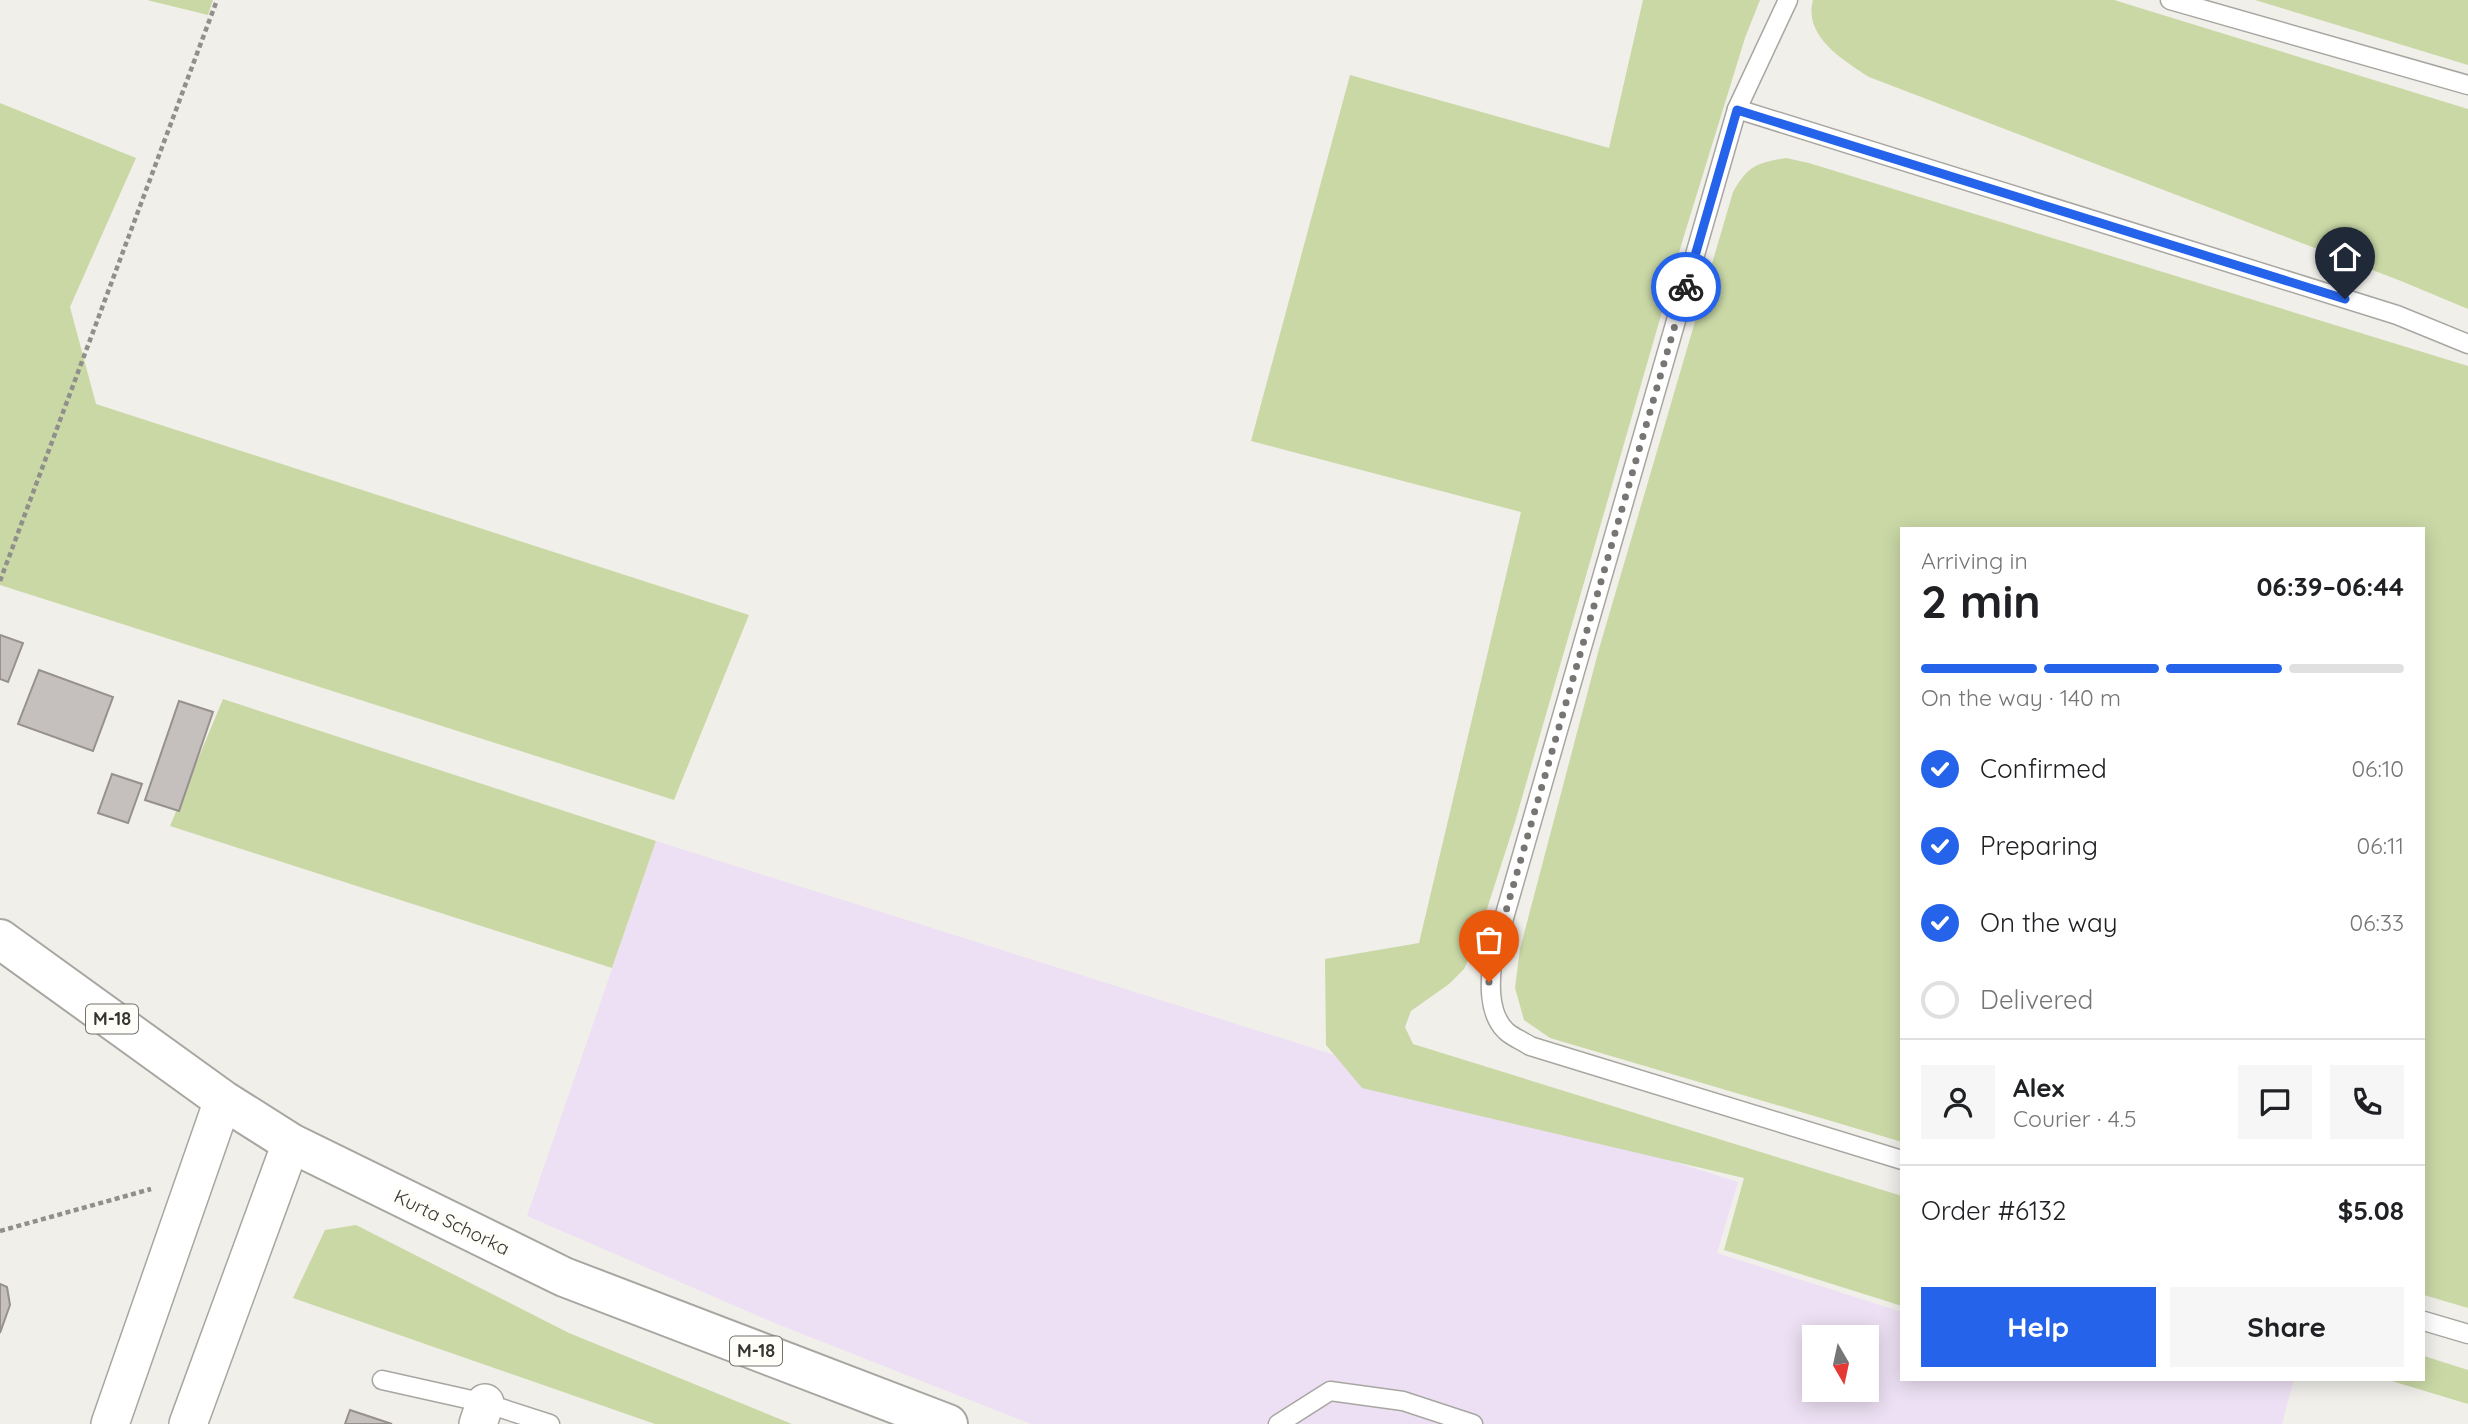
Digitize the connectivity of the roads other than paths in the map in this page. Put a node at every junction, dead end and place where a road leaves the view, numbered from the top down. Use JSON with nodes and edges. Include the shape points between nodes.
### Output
{"nodes":[{"id":1,"x":1788,"y":0,"type":"edge"},
{"id":2,"x":2170,"y":0,"type":"edge"},
{"id":3,"x":2468,"y":85,"type":"edge"},
{"id":4,"x":1737,"y":110,"type":"junction"},
{"id":5,"x":2468,"y":344,"type":"edge"},
{"id":6,"x":0,"y":939,"type":"edge"},
{"id":7,"x":223,"y":1100,"type":"junction"},
{"id":8,"x":291,"y":1143,"type":"junction"},
{"id":9,"x":1900,"y":1159,"type":"edge"},
{"id":10,"x":2425,"y":1321,"type":"edge"},
{"id":11,"x":2468,"y":1334,"type":"edge"},
{"id":12,"x":382,"y":1380,"type":"dead end"},
{"id":13,"x":482,"y":1414,"type":"edge"},
{"id":14,"x":110,"y":1424,"type":"edge"},
{"id":15,"x":188,"y":1424,"type":"edge"},
{"id":16,"x":550,"y":1424,"type":"edge"},
{"id":17,"x":948,"y":1424,"type":"edge"},
{"id":18,"x":1278,"y":1424,"type":"edge"},
{"id":19,"x":1473,"y":1424,"type":"edge"}],
"edges":[{"from":1,"to":4,"type":"lane"},
{"from":2,"to":3,"type":"lane"},
{"from":4,"to":5,"type":"lane","via":[[2397,315]]},
{"from":4,"to":9,"type":"lane","via":[[1493,956],[1492,1005],[1505,1031],[1530,1046]]},
{"from":6,"to":7,"type":"main road","name":"Kurta Schorka","number":"M-18"},
{"from":7,"to":8,"type":"main road","name":"Kurta Schorka","number":"M-18"},
{"from":7,"to":14,"type":"street"},
{"from":8,"to":15,"type":"street"},
{"from":8,"to":17,"type":"main road","name":"Kurta Schorka","number":"M-18","via":[[564,1277]]},
{"from":10,"to":11,"type":"lane"},
{"from":12,"to":13,"type":"lane"},
{"from":13,"to":16,"type":"lane"},
{"from":18,"to":19,"type":"lane","via":[[1330,1391],[1403,1401]]}]}
